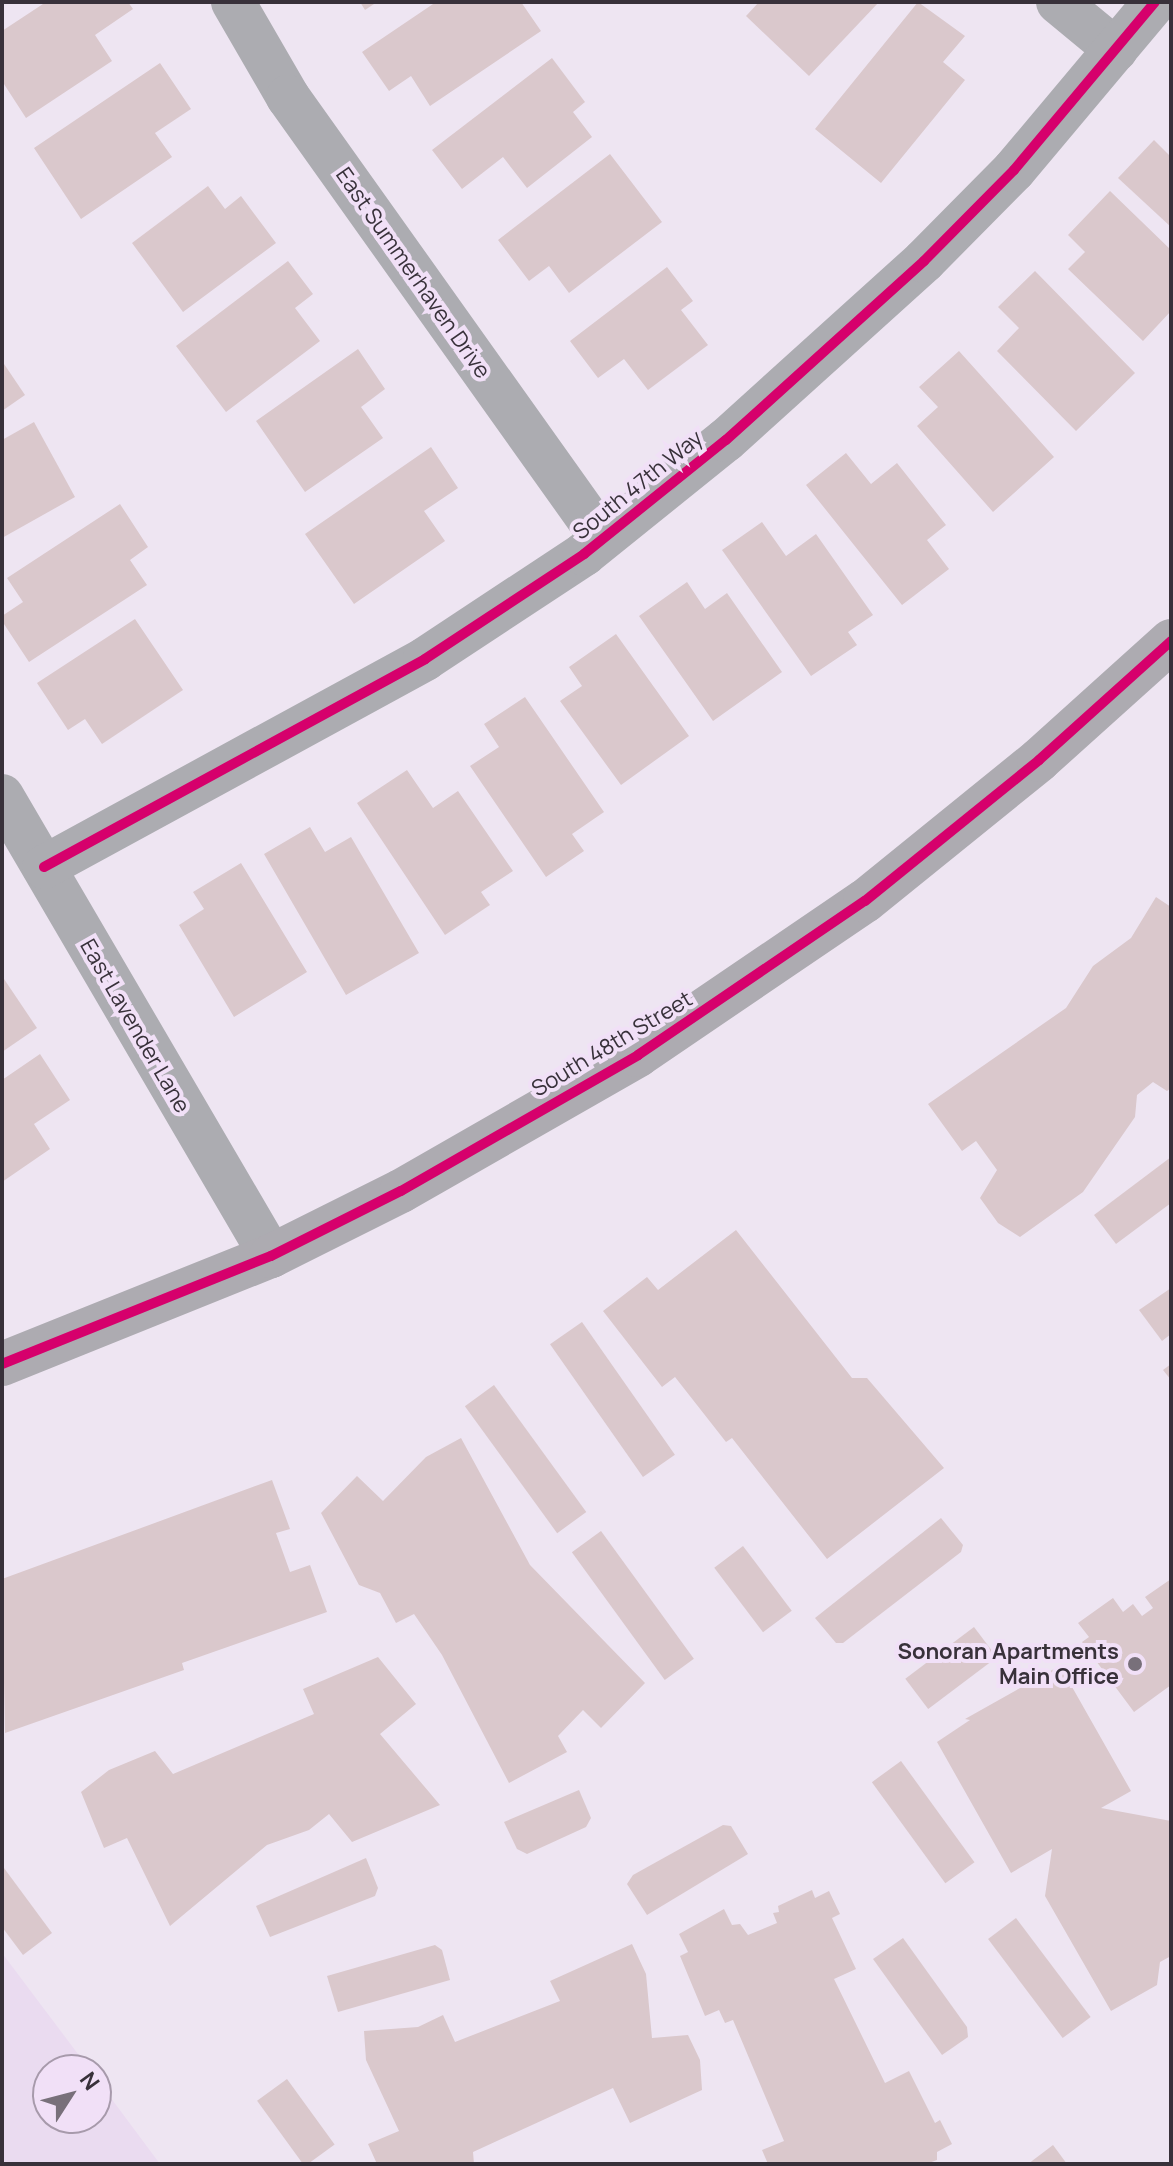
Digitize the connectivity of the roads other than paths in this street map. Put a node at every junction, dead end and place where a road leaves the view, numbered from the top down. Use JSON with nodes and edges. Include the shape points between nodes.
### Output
{"nodes":[{"id":1,"x":233,"y":2,"type":"edge"},
{"id":2,"x":1058,"y":2,"type":"edge"},
{"id":3,"x":1155,"y":2,"type":"edge"},
{"id":4,"x":1116,"y":50,"type":"junction"},
{"id":5,"x":602,"y":538,"type":"junction"},
{"id":6,"x":1171,"y":641,"type":"edge"},
{"id":7,"x":2,"y":796,"type":"edge"},
{"id":8,"x":44,"y":867,"type":"junction"},
{"id":9,"x":271,"y":1256,"type":"junction"},
{"id":10,"x":2,"y":1364,"type":"edge"}],
"edges":[{"from":1,"to":5,"type":"street","name":"East Summerhaven Drive","via":[[288,97]]},
{"from":2,"to":4,"type":"street"},
{"from":3,"to":4,"type":"street","name":"South 47th Way"},
{"from":4,"to":5,"type":"street","name":"South 47th Way","via":[[1014,170],[924,261],[726,440]]},
{"from":5,"to":8,"type":"street","name":"South 47th Way","via":[[527,596],[425,659]]},
{"from":6,"to":9,"type":"main road","name":"South 48th Street","via":[[959,827],[744,986],[638,1055],[401,1191]]},
{"from":7,"to":8,"type":"street","name":"East Lavender Lane"},
{"from":8,"to":9,"type":"street","name":"East Lavender Lane"},
{"from":9,"to":10,"type":"main road","name":"South 48th Street"}]}
